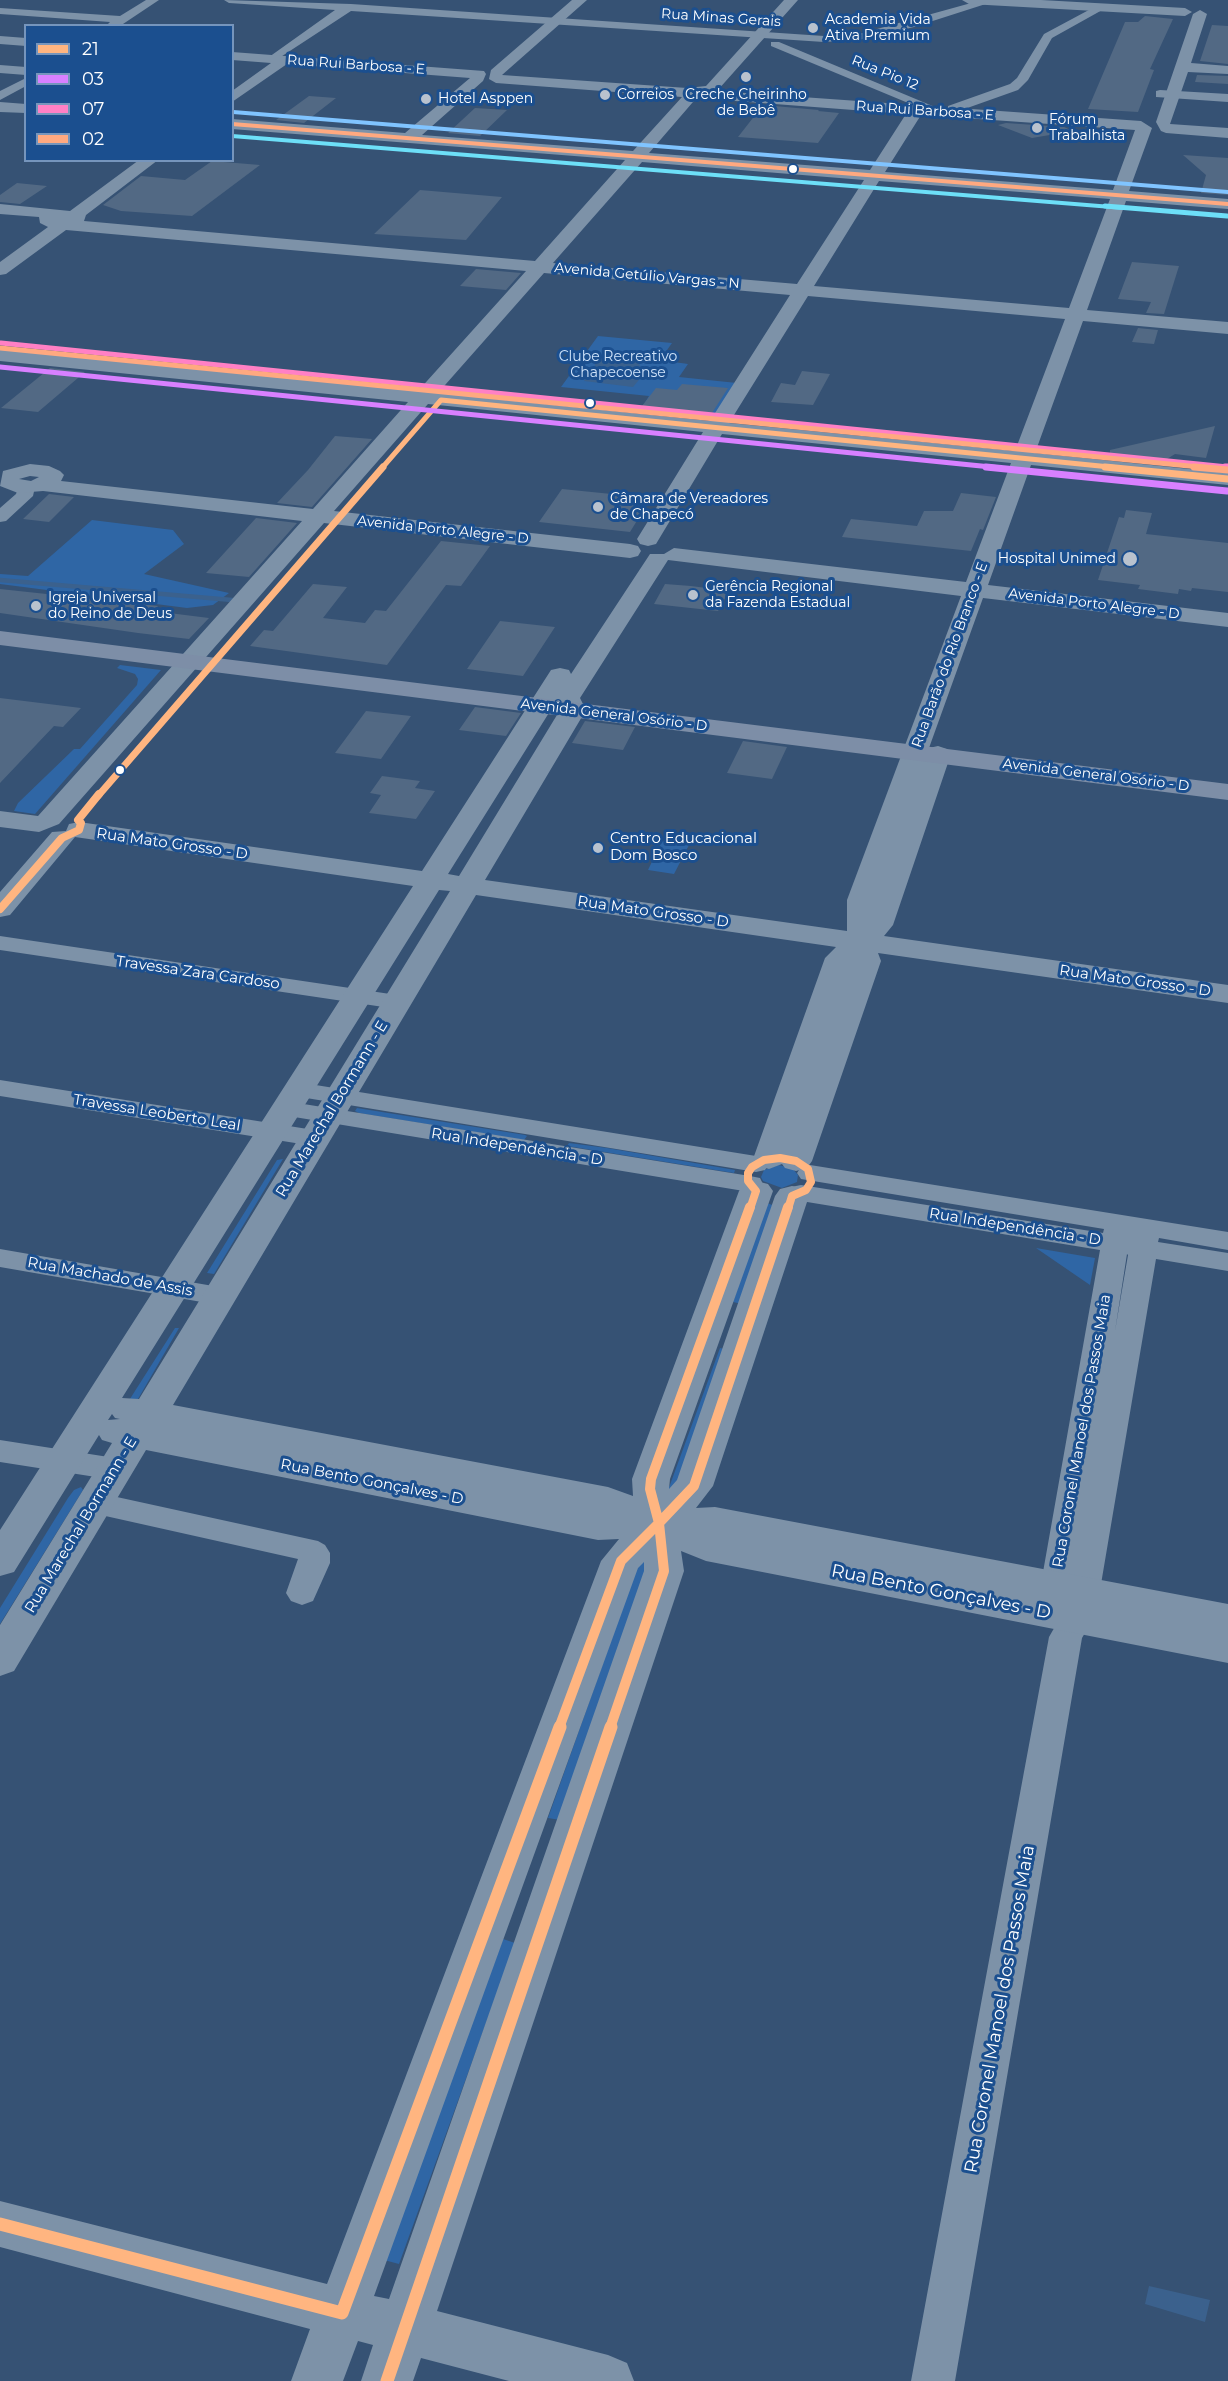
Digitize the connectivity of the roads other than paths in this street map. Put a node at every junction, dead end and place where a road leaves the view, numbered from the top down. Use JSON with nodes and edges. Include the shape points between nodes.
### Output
{"nodes":[{"id":1,"x":154,"y":0,"type":"edge"},
{"id":2,"x":229,"y":0,"type":"edge"},
{"id":3,"x":567,"y":0,"type":"edge"},
{"id":4,"x":580,"y":0,"type":"edge"},
{"id":5,"x":791,"y":0,"type":"edge"},
{"id":6,"x":969,"y":0,"type":"edge"},
{"id":7,"x":1028,"y":0,"type":"edge"},
{"id":8,"x":990,"y":1,"type":"edge"},
{"id":9,"x":354,"y":6,"type":"edge"},
{"id":10,"x":1100,"y":7,"type":"junction"},
{"id":11,"x":776,"y":8,"type":"edge"},
{"id":12,"x":1197,"y":9,"type":"edge"},
{"id":13,"x":0,"y":11,"type":"edge"},
{"id":14,"x":122,"y":19,"type":"junction"},
{"id":15,"x":548,"y":22,"type":"junction"},
{"id":16,"x":114,"y":24,"type":"edge"},
{"id":17,"x":754,"y":37,"type":"junction"},
{"id":18,"x":0,"y":40,"type":"edge"},
{"id":19,"x":24,"y":42,"type":"edge"},
{"id":20,"x":234,"y":58,"type":"edge"},
{"id":21,"x":277,"y":61,"type":"junction"},
{"id":22,"x":1184,"y":67,"type":"junction"},
{"id":23,"x":0,"y":69,"type":"edge"},
{"id":24,"x":1228,"y":70,"type":"edge"},
{"id":25,"x":24,"y":72,"type":"edge"},
{"id":26,"x":24,"y":74,"type":"edge"},
{"id":27,"x":488,"y":76,"type":"junction"},
{"id":28,"x":853,"y":79,"type":"junction"},
{"id":29,"x":24,"y":82,"type":"edge"},
{"id":30,"x":234,"y":87,"type":"edge"},
{"id":31,"x":702,"y":92,"type":"junction"},
{"id":32,"x":1167,"y":94,"type":"junction"},
{"id":33,"x":2,"y":95,"type":"edge"},
{"id":34,"x":234,"y":96,"type":"edge"},
{"id":35,"x":1228,"y":98,"type":"edge"},
{"id":36,"x":882,"y":104,"type":"junction"},
{"id":37,"x":24,"y":105,"type":"edge"},
{"id":38,"x":952,"y":109,"type":"junction"},
{"id":39,"x":919,"y":116,"type":"junction"},
{"id":40,"x":234,"y":121,"type":"edge"},
{"id":41,"x":234,"y":121,"type":"edge"},
{"id":42,"x":1154,"y":125,"type":"junction"},
{"id":43,"x":1228,"y":131,"type":"edge"},
{"id":44,"x":426,"y":132,"type":"junction"},
{"id":45,"x":644,"y":156,"type":"junction"},
{"id":46,"x":131,"y":162,"type":"edge"},
{"id":47,"x":147,"y":162,"type":"edge"},
{"id":48,"x":882,"y":174,"type":"junction"},
{"id":49,"x":1129,"y":190,"type":"junction"},
{"id":50,"x":1228,"y":197,"type":"edge"},
{"id":51,"x":1228,"y":204,"type":"edge"},
{"id":52,"x":0,"y":209,"type":"edge"},
{"id":53,"x":0,"y":218,"type":"edge"},
{"id":54,"x":62,"y":219,"type":"junction"},
{"id":55,"x":0,"y":258,"type":"edge"},
{"id":56,"x":550,"y":263,"type":"junction"},
{"id":57,"x":0,"y":270,"type":"edge"},
{"id":58,"x":813,"y":285,"type":"junction"},
{"id":59,"x":1086,"y":310,"type":"junction"},
{"id":60,"x":1228,"y":317,"type":"edge"},
{"id":61,"x":1228,"y":328,"type":"edge"},
{"id":62,"x":0,"y":348,"type":"edge"},
{"id":63,"x":0,"y":355,"type":"edge"},
{"id":64,"x":436,"y":394,"type":"junction"},
{"id":65,"x":723,"y":430,"type":"junction"},
{"id":66,"x":1032,"y":454,"type":"junction"},
{"id":67,"x":1228,"y":470,"type":"edge"},
{"id":68,"x":1228,"y":479,"type":"edge"},
{"id":69,"x":17,"y":480,"type":"edge"},
{"id":70,"x":332,"y":513,"type":"junction"},
{"id":71,"x":0,"y":517,"type":"edge"},
{"id":72,"x":655,"y":549,"type":"junction"},
{"id":73,"x":986,"y":586,"type":"junction"},
{"id":74,"x":1228,"y":608,"type":"edge"},
{"id":75,"x":1228,"y":620,"type":"edge"},
{"id":76,"x":0,"y":627,"type":"edge"},
{"id":77,"x":0,"y":638,"type":"edge"},
{"id":78,"x":205,"y":658,"type":"junction"},
{"id":79,"x":557,"y":702,"type":"junction"},
{"id":80,"x":928,"y":748,"type":"junction"},
{"id":81,"x":1228,"y":780,"type":"edge"},
{"id":82,"x":490,"y":785,"type":"junction"},
{"id":83,"x":525,"y":790,"type":"junction"},
{"id":84,"x":1228,"y":792,"type":"edge"},
{"id":85,"x":0,"y":819,"type":"edge"},
{"id":86,"x":58,"y":827,"type":"junction"},
{"id":87,"x":0,"y":876,"type":"edge"},
{"id":88,"x":430,"y":880,"type":"junction"},
{"id":89,"x":467,"y":885,"type":"junction"},
{"id":90,"x":0,"y":909,"type":"edge"},
{"id":91,"x":861,"y":942,"type":"junction"},
{"id":92,"x":0,"y":943,"type":"edge"},
{"id":93,"x":1228,"y":994,"type":"edge"},
{"id":94,"x":357,"y":996,"type":"junction"},
{"id":95,"x":397,"y":1002,"type":"junction"},
{"id":96,"x":0,"y":1088,"type":"edge"},
{"id":97,"x":285,"y":1110,"type":"junction"},
{"id":98,"x":327,"y":1117,"type":"junction"},
{"id":99,"x":779,"y":1178,"type":"junction"},
{"id":100,"x":1131,"y":1236,"type":"junction"},
{"id":101,"x":1228,"y":1241,"type":"edge"},
{"id":102,"x":0,"y":1258,"type":"edge"},
{"id":103,"x":1228,"y":1262,"type":"edge"},
{"id":104,"x":173,"y":1288,"type":"junction"},
{"id":105,"x":219,"y":1296,"type":"junction"},
{"id":106,"x":709,"y":1319,"type":"junction"},
{"id":107,"x":748,"y":1326,"type":"junction"},
{"id":108,"x":93,"y":1414,"type":"junction"},
{"id":109,"x":142,"y":1424,"type":"junction"},
{"id":110,"x":0,"y":1451,"type":"edge"},
{"id":111,"x":64,"y":1461,"type":"junction"},
{"id":112,"x":115,"y":1469,"type":"junction"},
{"id":113,"x":94,"y":1503,"type":"junction"},
{"id":114,"x":659,"y":1523,"type":"junction"},
{"id":115,"x":0,"y":1562,"type":"edge"},
{"id":116,"x":302,"y":1593,"type":"dead end"},
{"id":117,"x":1067,"y":1609,"type":"junction"},
{"id":118,"x":1228,"y":1639,"type":"edge"},
{"id":119,"x":0,"y":1660,"type":"edge"},
{"id":120,"x":505,"y":1880,"type":"junction"},
{"id":121,"x":555,"y":1891,"type":"junction"},
{"id":122,"x":0,"y":2224,"type":"edge"},
{"id":123,"x":342,"y":2313,"type":"junction"},
{"id":124,"x":405,"y":2330,"type":"junction"},
{"id":125,"x":317,"y":2381,"type":"edge"},
{"id":126,"x":387,"y":2381,"type":"edge"},
{"id":127,"x":608,"y":2381,"type":"edge"},
{"id":128,"x":933,"y":2381,"type":"edge"}],
"edges":[{"from":1,"to":14,"type":"street"},
{"from":2,"to":9,"type":"street","name":"Rua Minas Gerais"},
{"from":3,"to":15,"type":"street"},
{"from":4,"to":15,"type":"street"},
{"from":5,"to":11,"type":"street"},
{"from":6,"to":8,"type":"street"},
{"from":7,"to":12,"type":"street"},
{"from":8,"to":10,"type":"street"},
{"from":8,"to":17,"type":"street","name":"Rua Minas Gerais","via":[[859,37]]},
{"from":9,"to":15,"type":"street","name":"Rua Minas Gerais"},
{"from":9,"to":21,"type":"street"},
{"from":10,"to":12,"type":"street"},
{"from":10,"to":38,"type":"street","via":[[1048,36],[1014,87]]},
{"from":11,"to":17,"type":"street"},
{"from":12,"to":22,"type":"street"},
{"from":12,"to":32,"type":"street"},
{"from":13,"to":14,"type":"street"},
{"from":14,"to":16,"type":"street"},
{"from":15,"to":17,"type":"street","name":"Rua Minas Gerais"},
{"from":15,"to":27,"type":"street"},
{"from":17,"to":28,"type":"street","name":"Rua Pio 12"},
{"from":17,"to":31,"type":"street"},
{"from":18,"to":19,"type":"street"},
{"from":20,"to":21,"type":"street","name":"Rua Rui Barbosa - E"},
{"from":21,"to":27,"type":"street","name":"Rua Rui Barbosa - E"},
{"from":21,"to":30,"type":"street"},
{"from":21,"to":34,"type":"street"},
{"from":22,"to":24,"type":"street"},
{"from":22,"to":32,"type":"street"},
{"from":23,"to":25,"type":"street"},
{"from":26,"to":33,"type":"street"},
{"from":27,"to":31,"type":"street","name":"Rua Rui Barbosa - E"},
{"from":27,"to":44,"type":"street"},
{"from":28,"to":36,"type":"street","name":"Rua Pio 12","via":[[892,100]]},
{"from":28,"to":39,"type":"street","name":"Rua Pio 12"},
{"from":29,"to":33,"type":"street"},
{"from":31,"to":36,"type":"street","name":"Rua Rui Barbosa - E"},
{"from":31,"to":39,"type":"street","name":"Rua Rui Barbosa - E"},
{"from":31,"to":45,"type":"street"},
{"from":32,"to":35,"type":"street"},
{"from":32,"to":42,"type":"street","name":"Rua Barão do Rio Branco - E"},
{"from":33,"to":37,"type":"street"},
{"from":36,"to":39,"type":"street","name":"Rua Rui Barbosa - E"},
{"from":38,"to":39,"type":"street","name":"Rua Rui Barbosa - E"},
{"from":38,"to":42,"type":"street","name":"Rua Rui Barbosa - E"},
{"from":39,"to":42,"type":"street","name":"Rua Rui Barbosa - E","via":[[974,114]]},
{"from":39,"to":48,"type":"street","name":"Rua Marechal Bormann - E"},
{"from":40,"to":44,"type":"street"},
{"from":41,"to":45,"type":"street"},
{"from":42,"to":43,"type":"street","name":"Rua Rui Barbosa - E"},
{"from":42,"to":49,"type":"street","name":"Rua Barão do Rio Branco - E"},
{"from":44,"to":45,"type":"street"},
{"from":45,"to":48,"type":"street"},
{"from":45,"to":56,"type":"street"},
{"from":46,"to":54,"type":"street"},
{"from":47,"to":54,"type":"street"},
{"from":48,"to":49,"type":"street"},
{"from":48,"to":58,"type":"street","name":"Rua Marechal Bormann - E"},
{"from":49,"to":50,"type":"street"},
{"from":49,"to":51,"type":"street"},
{"from":49,"to":59,"type":"street","name":"Rua Barão do Rio Branco - E"},
{"from":52,"to":54,"type":"street","name":"Avenida Getúlio Vargas - N"},
{"from":53,"to":54,"type":"street","name":"Avenida Getúlio Vargas - N"},
{"from":54,"to":55,"type":"street"},
{"from":54,"to":56,"type":"street","name":"Avenida Getúlio Vargas - N"},
{"from":54,"to":57,"type":"street"},
{"from":56,"to":58,"type":"street","name":"Avenida Getúlio Vargas - N"},
{"from":56,"to":64,"type":"street"},
{"from":58,"to":59,"type":"street","name":"Avenida Getúlio Vargas - N"},
{"from":58,"to":65,"type":"street","name":"Rua Marechal Bormann - E"},
{"from":59,"to":60,"type":"street","name":"Avenida Getúlio Vargas - N"},
{"from":59,"to":61,"type":"street","name":"Avenida Getúlio Vargas - N"},
{"from":59,"to":66,"type":"street","name":"Rua Barão do Rio Branco - E"},
{"from":62,"to":64,"type":"street"},
{"from":63,"to":64,"type":"street"},
{"from":64,"to":65,"type":"street"},
{"from":64,"to":70,"type":"street"},
{"from":65,"to":66,"type":"street"},
{"from":65,"to":72,"type":"street","name":"Rua Marechal Bormann - E"},
{"from":66,"to":67,"type":"street"},
{"from":66,"to":68,"type":"street"},
{"from":66,"to":73,"type":"street","name":"Rua Barão do Rio Branco - E"},
{"from":69,"to":70,"type":"street","name":"Avenida Porto Alegre - D"},
{"from":69,"to":71,"type":"street","via":[[24,496]]},
{"from":70,"to":72,"type":"street","name":"Avenida Porto Alegre - D"},
{"from":70,"to":78,"type":"street"},
{"from":72,"to":73,"type":"street","name":"Avenida Porto Alegre - D"},
{"from":72,"to":79,"type":"street","name":"Rua Marechal Bormann - E"},
{"from":73,"to":74,"type":"street","name":"Avenida Porto Alegre - D"},
{"from":73,"to":75,"type":"street","name":"Avenida Porto Alegre - D"},
{"from":73,"to":80,"type":"street","name":"Rua Barão do Rio Branco - E"},
{"from":76,"to":78,"type":"main road","name":"Avenida General Osório - D"},
{"from":77,"to":78,"type":"main road","name":"Avenida General Osório - D"},
{"from":78,"to":79,"type":"main road","name":"Avenida General Osório - D"},
{"from":78,"to":86,"type":"street"},
{"from":79,"to":80,"type":"main road","name":"Avenida General Osório - D"},
{"from":79,"to":82,"type":"street","name":"Rua Marechal Bormann - E"},
{"from":79,"to":83,"type":"street","name":"Rua Marechal Bormann - E"},
{"from":80,"to":81,"type":"main road","name":"Avenida General Osório - D"},
{"from":80,"to":84,"type":"main road","name":"Avenida General Osório - D"},
{"from":80,"to":91,"type":"street","name":"Rua Barão do Rio Branco - E","via":[[892,850],[879,925]]},
{"from":82,"to":83,"type":"street"},
{"from":82,"to":88,"type":"street","name":"Rua Marechal Bormann - E"},
{"from":83,"to":89,"type":"street","name":"Rua Marechal Bormann - E"},
{"from":85,"to":86,"type":"street","name":"Rua Mato Grosso - D"},
{"from":86,"to":87,"type":"street"},
{"from":86,"to":88,"type":"street","name":"Rua Mato Grosso - D"},
{"from":86,"to":90,"type":"street"},
{"from":88,"to":89,"type":"street","name":"Rua Mato Grosso - D"},
{"from":88,"to":94,"type":"street","name":"Rua Marechal Bormann - E"},
{"from":89,"to":91,"type":"street","name":"Rua Mato Grosso - D"},
{"from":89,"to":95,"type":"street","name":"Rua Marechal Bormann - E"},
{"from":91,"to":93,"type":"street","name":"Rua Mato Grosso - D"},
{"from":91,"to":99,"type":"street","via":[[866,962],[820,1054]]},
{"from":92,"to":94,"type":"street","name":"Travessa Zara Cardoso"},
{"from":94,"to":95,"type":"street","name":"Travessa Zara Cardoso"},
{"from":94,"to":97,"type":"street","name":"Rua Marechal Bormann - E"},
{"from":95,"to":98,"type":"street","name":"Rua Marechal Bormann - E"},
{"from":96,"to":97,"type":"street","name":"Travessa Leoberto Leal"},
{"from":97,"to":98,"type":"street","name":"Rua Independência - D"},
{"from":97,"to":104,"type":"street","name":"Rua Marechal Bormann - E"},
{"from":98,"to":99,"type":"street","name":"Rua Independência - D","via":[[540,1140]]},
{"from":98,"to":105,"type":"street","name":"Rua Marechal Bormann - E"},
{"from":99,"to":100,"type":"street","name":"Rua Independência - D"},
{"from":99,"to":106,"type":"street"},
{"from":99,"to":107,"type":"street"},
{"from":100,"to":101,"type":"street","name":"Rua Independência - D"},
{"from":100,"to":103,"type":"street","name":"Rua Independência - D"},
{"from":100,"to":117,"type":"street","name":"Rua Coronel Manoel dos Passos Maia"},
{"from":102,"to":104,"type":"street","name":"Rua Machado de Assis"},
{"from":104,"to":105,"type":"street","name":"Rua Machado de Assis"},
{"from":104,"to":108,"type":"street","name":"Rua Marechal Bormann - E"},
{"from":105,"to":109,"type":"street","name":"Rua Marechal Bormann - E"},
{"from":106,"to":107,"type":"street"},
{"from":106,"to":114,"type":"street","via":[[651,1479]]},
{"from":107,"to":114,"type":"street","via":[[694,1486]]},
{"from":108,"to":109,"type":"street","name":"Rua Bento Gonçalves - D"},
{"from":108,"to":111,"type":"street","name":"Rua Marechal Bormann - E"},
{"from":109,"to":112,"type":"street","name":"Rua Marechal Bormann - E"},
{"from":109,"to":114,"type":"street","name":"Rua Bento Gonçalves - D","via":[[390,1472],[598,1526]]},
{"from":110,"to":111,"type":"street"},
{"from":111,"to":112,"type":"street"},
{"from":111,"to":115,"type":"street","name":"Rua Marechal Bormann - E"},
{"from":112,"to":113,"type":"street","name":"Rua Marechal Bormann - E"},
{"from":113,"to":116,"type":"street","via":[[307,1549],[314,1553],[314,1563]]},
{"from":113,"to":119,"type":"street","name":"Rua Marechal Bormann - E"},
{"from":114,"to":117,"type":"street","name":"Rua Bento Gonçalves - D","via":[[706,1547],[892,1569]]},
{"from":114,"to":120,"type":"street","via":[[621,1561]]},
{"from":114,"to":121,"type":"street","via":[[664,1571]]},
{"from":117,"to":118,"type":"street","name":"Rua Bento Gonçalves - D"},
{"from":117,"to":128,"type":"street","name":"Rua Coronel Manoel dos Passos Maia"},
{"from":120,"to":121,"type":"street"},
{"from":120,"to":123,"type":"street"},
{"from":121,"to":124,"type":"street"},
{"from":122,"to":123,"type":"street"},
{"from":123,"to":124,"type":"street"},
{"from":123,"to":125,"type":"street"},
{"from":124,"to":126,"type":"street"},
{"from":124,"to":127,"type":"street"}]}
